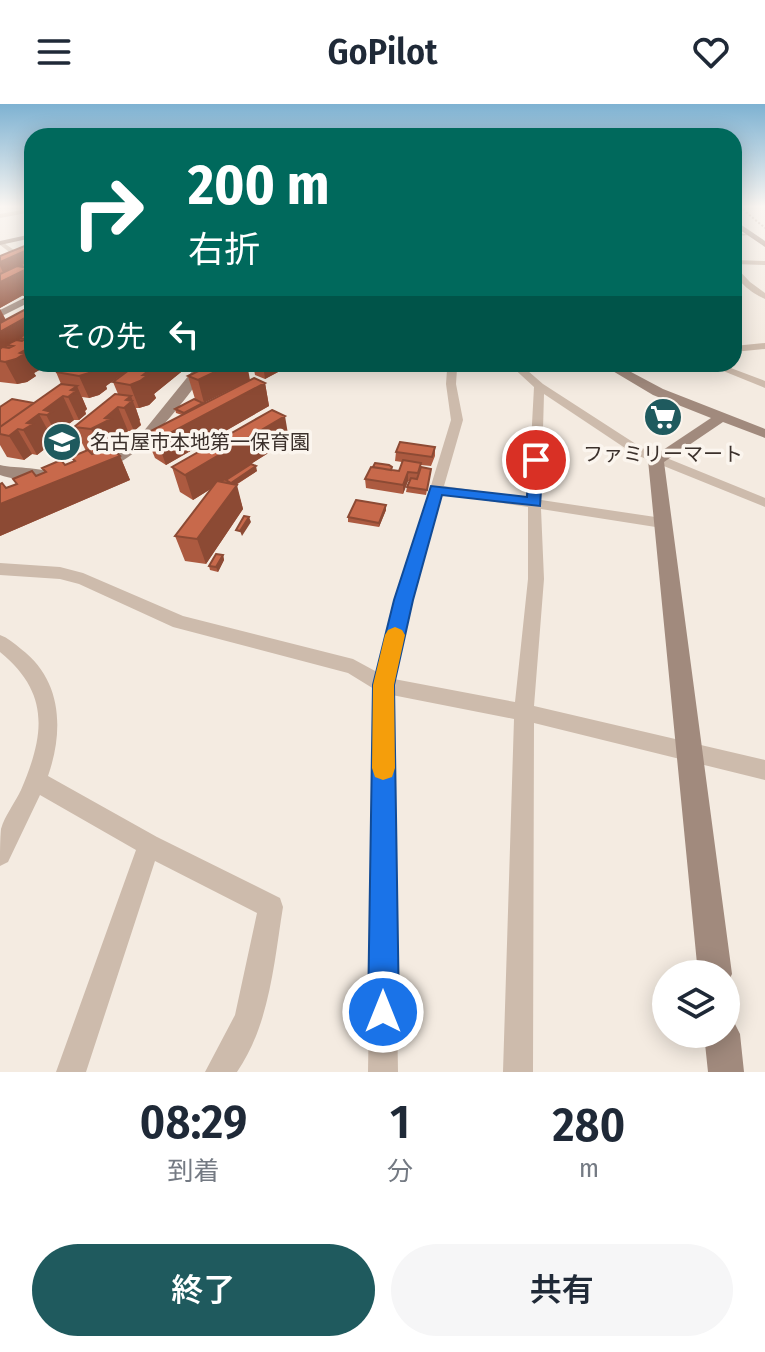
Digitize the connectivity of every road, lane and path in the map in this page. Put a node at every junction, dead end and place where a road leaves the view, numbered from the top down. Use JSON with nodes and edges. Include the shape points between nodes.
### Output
{"nodes":[{"id":1,"x":11,"y":253,"type":"joint"},
{"id":2,"x":0,"y":255,"type":"edge"},
{"id":3,"x":765,"y":263,"type":"edge"},
{"id":4,"x":742,"y":264,"type":"edge"},
{"id":5,"x":0,"y":274,"type":"edge"},
{"id":6,"x":742,"y":277,"type":"edge"},
{"id":7,"x":742,"y":284,"type":"edge"},
{"id":8,"x":747,"y":284,"type":"junction"},
{"id":9,"x":765,"y":285,"type":"edge"},
{"id":10,"x":765,"y":297,"type":"edge"},
{"id":11,"x":24,"y":303,"type":"edge"},
{"id":12,"x":4,"y":318,"type":"edge"},
{"id":13,"x":765,"y":346,"type":"edge"},
{"id":14,"x":742,"y":348,"type":"edge"},
{"id":15,"x":198,"y":372,"type":"edge"},
{"id":16,"x":453,"y":372,"type":"edge"},
{"id":17,"x":523,"y":372,"type":"edge"},
{"id":18,"x":622,"y":372,"type":"edge"},
{"id":19,"x":636,"y":372,"type":"edge"},
{"id":20,"x":732,"y":372,"type":"edge"},
{"id":21,"x":765,"y":385,"type":"edge"},
{"id":22,"x":539,"y":386,"type":"junction"},
{"id":23,"x":720,"y":418,"type":"junction"},
{"id":24,"x":765,"y":432,"type":"edge"},
{"id":25,"x":656,"y":460,"type":"junction"},
{"id":26,"x":0,"y":470,"type":"edge"},
{"id":27,"x":436,"y":489,"type":"junction"},
{"id":28,"x":535,"y":503,"type":"junction"},
{"id":29,"x":765,"y":503,"type":"edge"},
{"id":30,"x":662,"y":523,"type":"junction"},
{"id":31,"x":0,"y":569,"type":"edge"},
{"id":32,"x":0,"y":642,"type":"edge"},
{"id":33,"x":383,"y":685,"type":"junction"},
{"id":34,"x":524,"y":712,"type":"junction"},
{"id":35,"x":690,"y":753,"type":"junction"},
{"id":36,"x":765,"y":770,"type":"edge"},
{"id":37,"x":38,"y":782,"type":"junction"},
{"id":38,"x":149,"y":845,"type":"junction"},
{"id":39,"x":0,"y":854,"type":"edge"},
{"id":40,"x":713,"y":960,"type":"edge"},
{"id":41,"x":723,"y":1048,"type":"edge"},
{"id":42,"x":71,"y":1072,"type":"edge"},
{"id":43,"x":220,"y":1072,"type":"edge"},
{"id":44,"x":383,"y":1072,"type":"edge"},
{"id":45,"x":518,"y":1072,"type":"edge"},
{"id":46,"x":726,"y":1072,"type":"edge"}],
"edges":[{"from":1,"to":2,"type":"street"},
{"from":1,"to":5,"type":"street","via":[[9,268]]},
{"from":3,"to":4,"type":"street"},
{"from":6,"to":8,"type":"street"},
{"from":7,"to":8,"type":"street"},
{"from":8,"to":9,"type":"street"},
{"from":8,"to":10,"type":"street"},
{"from":11,"to":12,"type":"street"},
{"from":13,"to":14,"type":"street"},
{"from":15,"to":26,"type":"street","via":[[136,446],[116,457],[41,476]]},
{"from":16,"to":27,"type":"street","via":[[457,420]]},
{"from":17,"to":22,"type":"street"},
{"from":18,"to":23,"type":"street"},
{"from":19,"to":24,"type":"street"},
{"from":20,"to":21,"type":"street"},
{"from":22,"to":25,"type":"street"},
{"from":22,"to":28,"type":"street"},
{"from":23,"to":24,"type":"street"},
{"from":23,"to":25,"type":"street"},
{"from":25,"to":29,"type":"street"},
{"from":25,"to":30,"type":"street"},
{"from":27,"to":28,"type":"street"},
{"from":27,"to":33,"type":"street"},
{"from":28,"to":30,"type":"street"},
{"from":28,"to":34,"type":"street","via":[[536,579]]},
{"from":30,"to":35,"type":"street"},
{"from":31,"to":33,"type":"street","via":[[83,579],[179,622],[353,667]]},
{"from":32,"to":37,"type":"street","via":[[31,668],[46,701],[49,734]]},
{"from":33,"to":34,"type":"street"},
{"from":33,"to":44,"type":"street"},
{"from":34,"to":35,"type":"street"},
{"from":34,"to":45,"type":"street"},
{"from":35,"to":36,"type":"street"},
{"from":35,"to":40,"type":"street"},
{"from":37,"to":38,"type":"street"},
{"from":37,"to":39,"type":"street"},
{"from":38,"to":42,"type":"street"},
{"from":38,"to":43,"type":"street","via":[[271,907],[248,1018]]},
{"from":41,"to":46,"type":"street"}]}
